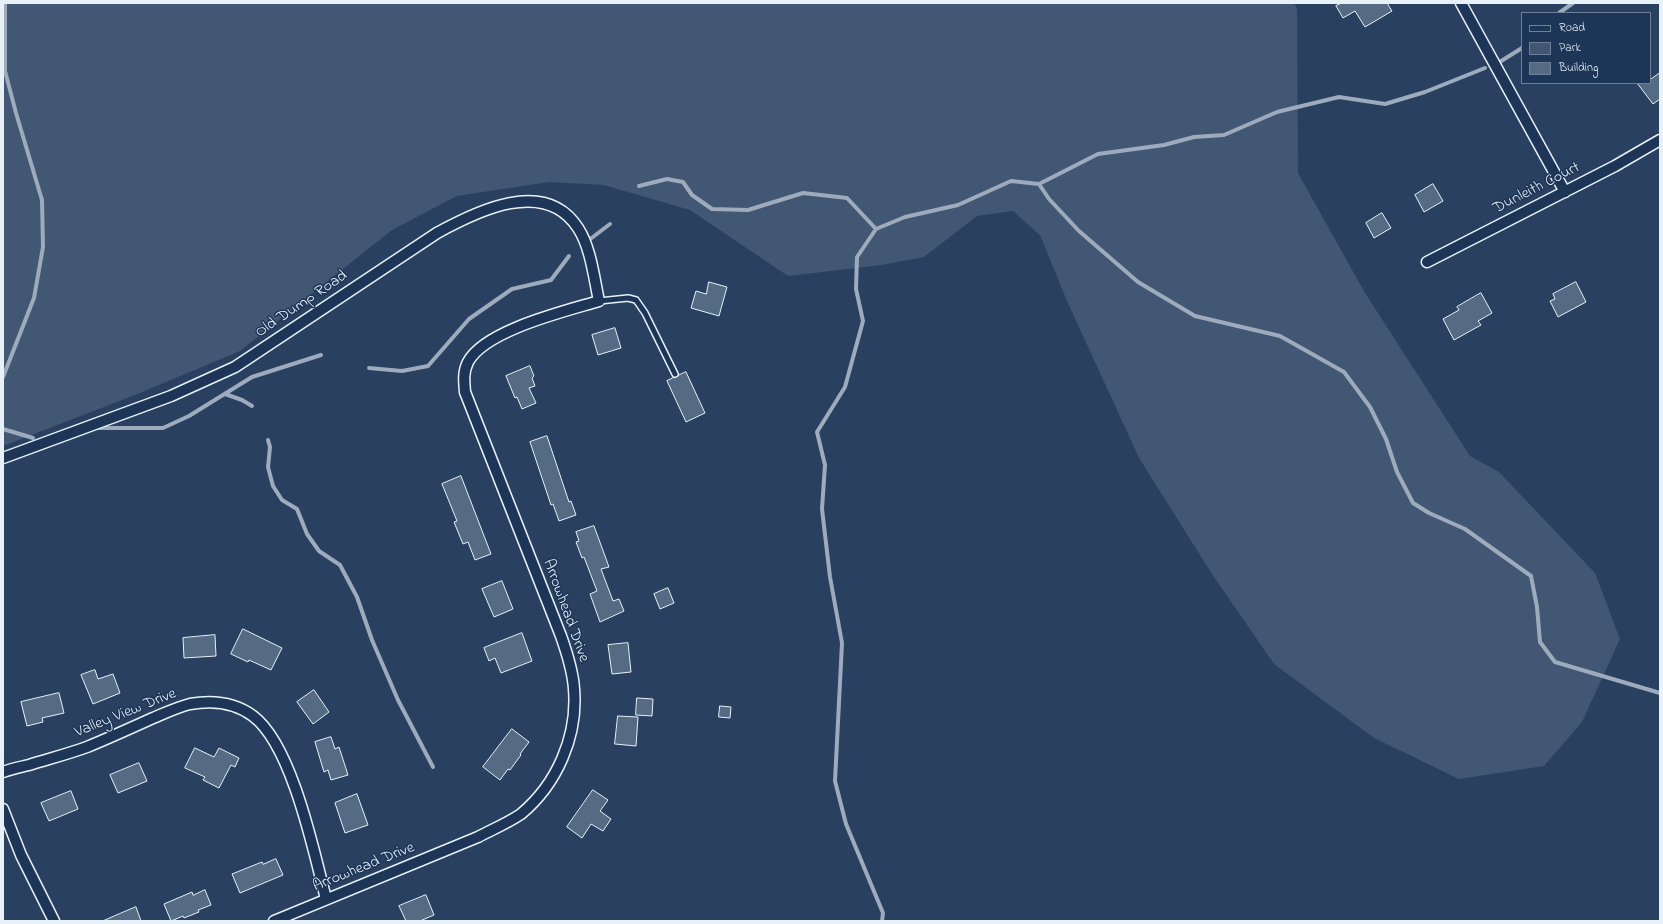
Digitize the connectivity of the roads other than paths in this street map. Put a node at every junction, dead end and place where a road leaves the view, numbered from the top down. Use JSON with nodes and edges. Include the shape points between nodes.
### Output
{"nodes":[{"id":1,"x":1461,"y":3,"type":"edge"},
{"id":2,"x":1660,"y":140,"type":"edge"},
{"id":3,"x":1565,"y":192,"type":"junction"},
{"id":4,"x":1427,"y":262,"type":"dead end"},
{"id":5,"x":599,"y":301,"type":"junction"},
{"id":6,"x":675,"y":374,"type":"dead end"},
{"id":7,"x":3,"y":458,"type":"edge"},
{"id":8,"x":3,"y":772,"type":"edge"},
{"id":9,"x":3,"y":809,"type":"edge"},
{"id":10,"x":326,"y":899,"type":"junction"},
{"id":11,"x":54,"y":921,"type":"edge"},
{"id":12,"x":274,"y":921,"type":"edge"}],
"edges":[{"from":1,"to":3,"type":"street"},
{"from":2,"to":3,"type":"street","name":"Dunleith Court"},
{"from":3,"to":4,"type":"street","name":"Dunleith Court"},
{"from":5,"to":6,"type":"lane","via":[[628,298],[636,300]]},
{"from":5,"to":7,"type":"street","name":"Old Dump Road","via":[[590,256],[578,228],[568,216],[556,208],[534,202],[509,202],[462,219],[437,233],[235,367],[171,396]]},
{"from":5,"to":10,"type":"street","name":"Arrowhead Drive","via":[[546,317],[490,342],[477,351],[468,362],[463,378],[465,392],[572,670],[572,727],[564,757],[547,787],[520,814],[478,837]]},
{"from":8,"to":10,"type":"street","name":"Valley View Drive","via":[[87,747],[188,705],[224,702],[240,708],[265,727],[285,761],[309,834]]},
{"from":9,"to":11,"type":"street","via":[[21,855]]},
{"from":10,"to":12,"type":"street","name":"Arrowhead Drive"}]}
